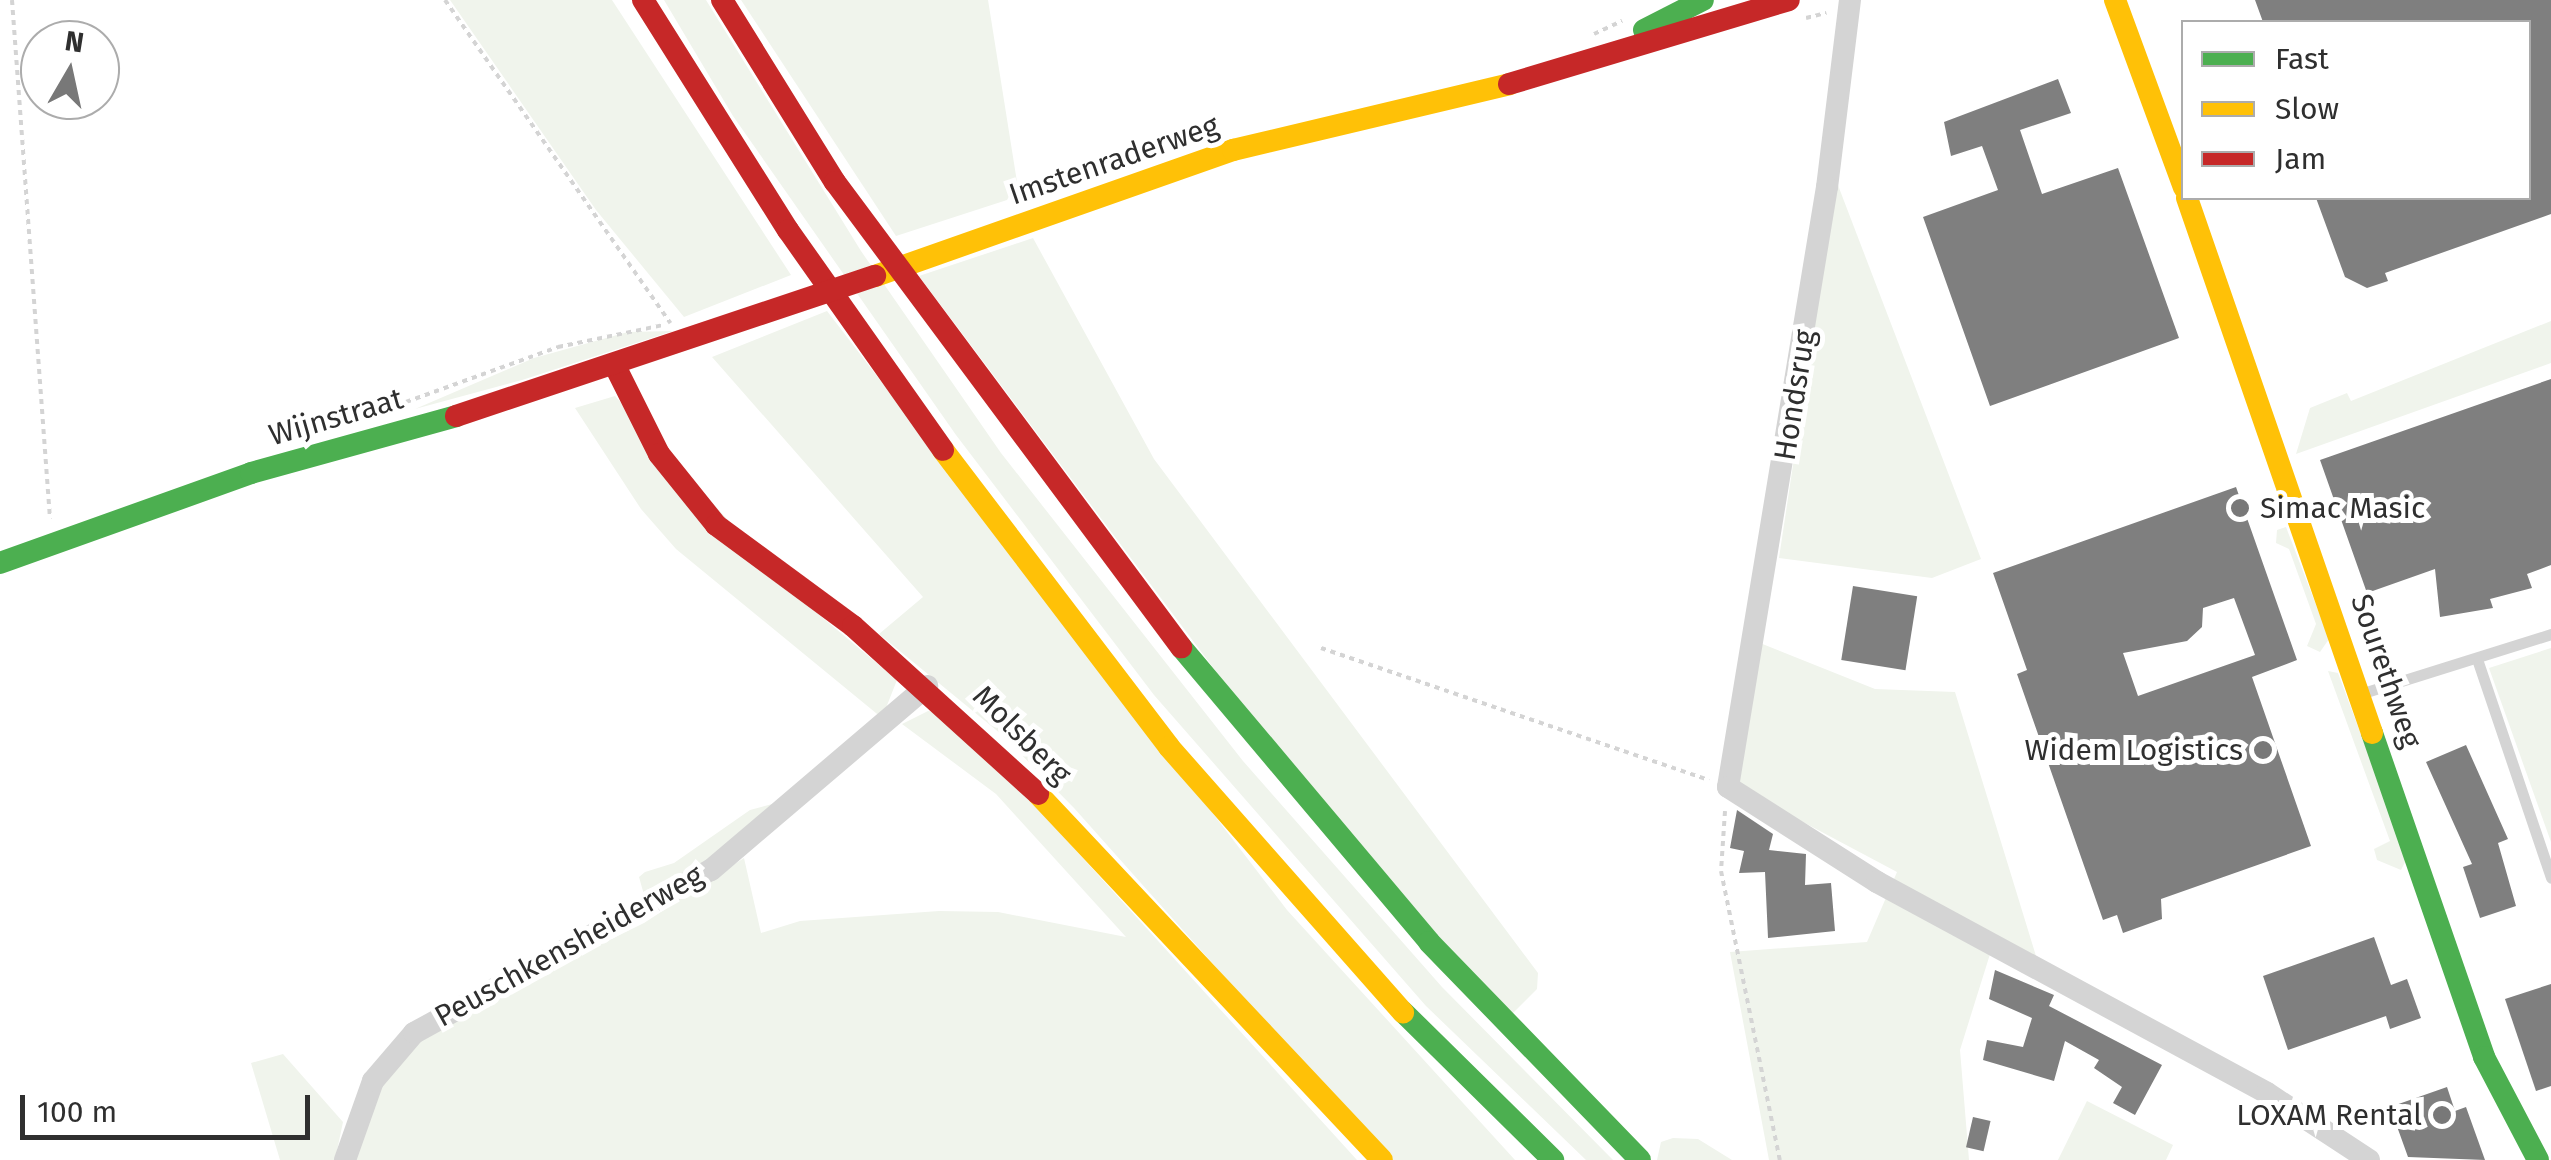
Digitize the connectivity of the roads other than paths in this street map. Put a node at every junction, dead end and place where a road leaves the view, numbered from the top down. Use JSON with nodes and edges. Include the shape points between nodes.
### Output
{"nodes":[{"id":1,"x":643,"y":0,"type":"edge"},
{"id":2,"x":722,"y":0,"type":"edge"},
{"id":3,"x":1703,"y":0,"type":"edge"},
{"id":4,"x":2116,"y":0,"type":"edge"},
{"id":5,"x":1849,"y":4,"type":"edge"},
{"id":6,"x":1793,"y":11,"type":"edge"},
{"id":7,"x":1566,"y":70,"type":"junction"},
{"id":8,"x":2181,"y":180,"type":"edge"},
{"id":9,"x":2188,"y":200,"type":"edge"},
{"id":10,"x":692,"y":342,"type":"joint"},
{"id":11,"x":616,"y":368,"type":"junction"},
{"id":12,"x":0,"y":563,"type":"edge"},
{"id":13,"x":2551,"y":634,"type":"edge"},
{"id":14,"x":2477,"y":659,"type":"junction"},
{"id":15,"x":927,"y":686,"type":"junction"},
{"id":16,"x":2363,"y":694,"type":"junction"},
{"id":17,"x":2551,"y":878,"type":"edge"},
{"id":18,"x":345,"y":1160,"type":"edge"},
{"id":19,"x":1382,"y":1160,"type":"edge"},
{"id":20,"x":1553,"y":1160,"type":"edge"},
{"id":21,"x":1640,"y":1160,"type":"edge"},
{"id":22,"x":2368,"y":1160,"type":"edge"},
{"id":23,"x":2538,"y":1160,"type":"edge"}],
"edges":[{"from":1,"to":20,"type":"main road","via":[[788,230],[978,500],[1170,747],[1384,993]]},
{"from":2,"to":21,"type":"main road","via":[[835,182],[1222,703],[1429,942]]},
{"from":3,"to":7,"type":"main road","name":"Imstenraderweg"},
{"from":4,"to":8,"type":"main road"},
{"from":5,"to":22,"type":"street","name":"Hondsrug","via":[[1827,188],[1728,787],[1876,882],[2267,1093]]},
{"from":6,"to":7,"type":"main road","name":"Imstenraderweg"},
{"from":7,"to":10,"type":"main road","name":"Imstenraderweg","via":[[1233,150]]},
{"from":9,"to":16,"type":"main road","name":"Sourethweg"},
{"from":10,"to":11,"type":"main road","name":"Wijnstraat"},
{"from":11,"to":12,"type":"main road","name":"Wijnstraat","via":[[251,472]]},
{"from":11,"to":15,"type":"main road","name":"Molsberg","via":[[659,454],[716,525]]},
{"from":13,"to":14,"type":"lane"},
{"from":14,"to":16,"type":"lane"},
{"from":14,"to":17,"type":"lane"},
{"from":15,"to":18,"type":"street","name":"Peuschkensheiderweg","via":[[711,870],[414,1032],[372,1081]]},
{"from":15,"to":19,"type":"main road","name":"Molsberg","via":[[1023,777]]},
{"from":16,"to":23,"type":"main road","name":"Sourethweg","via":[[2484,1057]]}]}
